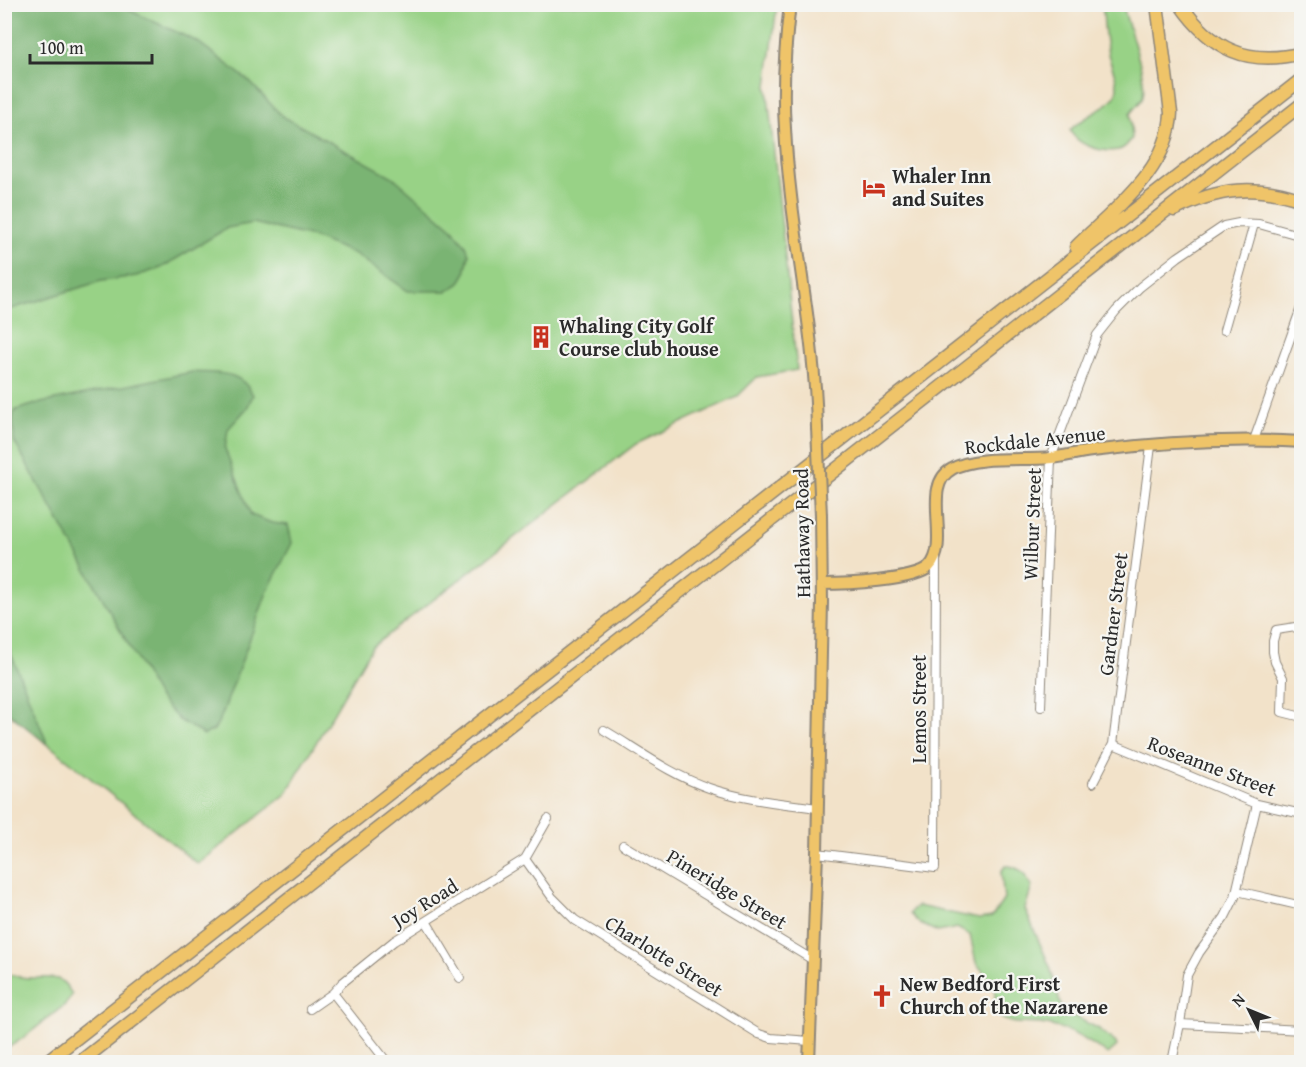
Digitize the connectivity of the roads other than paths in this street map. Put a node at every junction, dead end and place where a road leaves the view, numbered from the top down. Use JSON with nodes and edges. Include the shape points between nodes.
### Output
{"nodes":[{"id":1,"x":790,"y":4,"type":"edge"},
{"id":2,"x":1157,"y":4,"type":"edge"},
{"id":3,"x":1180,"y":4,"type":"edge"},
{"id":4,"x":1302,"y":53,"type":"edge"},
{"id":5,"x":1302,"y":79,"type":"edge"},
{"id":6,"x":1302,"y":104,"type":"edge"},
{"id":7,"x":1302,"y":200,"type":"edge"},
{"id":8,"x":1154,"y":220,"type":"junction"},
{"id":9,"x":1254,"y":224,"type":"junction"},
{"id":10,"x":1302,"y":236,"type":"edge"},
{"id":11,"x":1043,"y":280,"type":"junction"},
{"id":12,"x":1302,"y":305,"type":"edge"},
{"id":13,"x":1224,"y":330,"type":"dead end"},
{"id":14,"x":1254,"y":440,"type":"junction"},
{"id":15,"x":1302,"y":441,"type":"edge"},
{"id":16,"x":1151,"y":446,"type":"junction"},
{"id":17,"x":1051,"y":458,"type":"junction"},
{"id":18,"x":936,"y":550,"type":"junction"},
{"id":19,"x":822,"y":584,"type":"junction"},
{"id":20,"x":1302,"y":626,"type":"edge"},
{"id":21,"x":1041,"y":706,"type":"dead end"},
{"id":22,"x":1302,"y":717,"type":"edge"},
{"id":23,"x":604,"y":730,"type":"dead end"},
{"id":24,"x":1113,"y":744,"type":"junction"},
{"id":25,"x":1093,"y":783,"type":"dead end"},
{"id":26,"x":1257,"y":804,"type":"junction"},
{"id":27,"x":817,"y":808,"type":"junction"},
{"id":28,"x":1302,"y":814,"type":"edge"},
{"id":29,"x":548,"y":819,"type":"dead end"},
{"id":30,"x":623,"y":844,"type":"dead end"},
{"id":31,"x":817,"y":853,"type":"junction"},
{"id":32,"x":525,"y":860,"type":"junction"},
{"id":33,"x":1237,"y":891,"type":"junction"},
{"id":34,"x":1302,"y":906,"type":"edge"},
{"id":35,"x":426,"y":921,"type":"junction"},
{"id":36,"x":813,"y":960,"type":"junction"},
{"id":37,"x":460,"y":978,"type":"dead end"},
{"id":38,"x":333,"y":993,"type":"junction"},
{"id":39,"x":310,"y":1009,"type":"dead end"},
{"id":40,"x":1180,"y":1024,"type":"junction"},
{"id":41,"x":1302,"y":1030,"type":"edge"},
{"id":42,"x":810,"y":1041,"type":"junction"},
{"id":43,"x":46,"y":1062,"type":"edge"},
{"id":44,"x":80,"y":1062,"type":"edge"},
{"id":45,"x":387,"y":1062,"type":"edge"},
{"id":46,"x":809,"y":1062,"type":"edge"},
{"id":47,"x":1172,"y":1062,"type":"edge"}],
"edges":[{"from":1,"to":19,"type":"main road","name":"Hathaway Road","bridge":true,"via":[[784,127],[815,382]]},
{"from":2,"to":11,"type":"highway","via":[[1171,113],[1162,151],[1137,185]]},
{"from":3,"to":4,"type":"highway","via":[[1208,38],[1234,52],[1264,58]]},
{"from":5,"to":11,"type":"highway"},
{"from":6,"to":8,"type":"highway"},
{"from":7,"to":8,"type":"highway","via":[[1238,189],[1192,202]]},
{"from":8,"to":44,"type":"highway"},
{"from":9,"to":10,"type":"street","name":"Wilbur Street"},
{"from":9,"to":13,"type":"street"},
{"from":9,"to":17,"type":"street","name":"Wilbur Street","via":[[1231,224],[1217,230],[1140,287],[1116,310],[1095,341]]},
{"from":11,"to":43,"type":"highway"},
{"from":12,"to":14,"type":"street"},
{"from":14,"to":15,"type":"main road","name":"Rockdale Avenue"},
{"from":14,"to":16,"type":"main road","name":"Rockdale Avenue"},
{"from":16,"to":17,"type":"main road","name":"Rockdale Avenue"},
{"from":16,"to":24,"type":"street","name":"Gardner Street"},
{"from":17,"to":18,"type":"main road","name":"Rockdale Avenue","via":[[979,461],[948,471],[938,488]]},
{"from":17,"to":21,"type":"street","name":"Wilbur Street"},
{"from":18,"to":19,"type":"main road","via":[[929,567],[915,574]]},
{"from":18,"to":31,"type":"street","name":"Lemos Street","via":[[935,868]]},
{"from":19,"to":27,"type":"main road","name":"Hathaway Road"},
{"from":20,"to":22,"type":"street","via":[[1276,630],[1273,647],[1283,678],[1282,712]]},
{"from":23,"to":27,"type":"street","via":[[708,788]]},
{"from":24,"to":25,"type":"street","name":"Gardner Street"},
{"from":24,"to":26,"type":"street","name":"Roseanne Street"},
{"from":26,"to":28,"type":"street","name":"Roseanne Street"},
{"from":26,"to":33,"type":"street"},
{"from":27,"to":31,"type":"main road","name":"Hathaway Road"},
{"from":29,"to":32,"type":"street","name":"Joy Road"},
{"from":30,"to":36,"type":"street","name":"Pineridge Street"},
{"from":31,"to":36,"type":"main road","name":"Hathaway Road"},
{"from":32,"to":35,"type":"street","name":"Joy Road"},
{"from":32,"to":42,"type":"street","name":"Charlotte Street","via":[[559,907],[575,920],[759,1034]]},
{"from":33,"to":34,"type":"street"},
{"from":33,"to":40,"type":"street","via":[[1188,971]]},
{"from":35,"to":37,"type":"street"},
{"from":35,"to":38,"type":"street","name":"Joy Road","via":[[394,941]]},
{"from":36,"to":42,"type":"main road","name":"Hathaway Road"},
{"from":38,"to":39,"type":"street","name":"Joy Road"},
{"from":38,"to":45,"type":"street"},
{"from":40,"to":41,"type":"street"},
{"from":40,"to":47,"type":"street"},
{"from":42,"to":46,"type":"main road","name":"Hathaway Road"}]}
